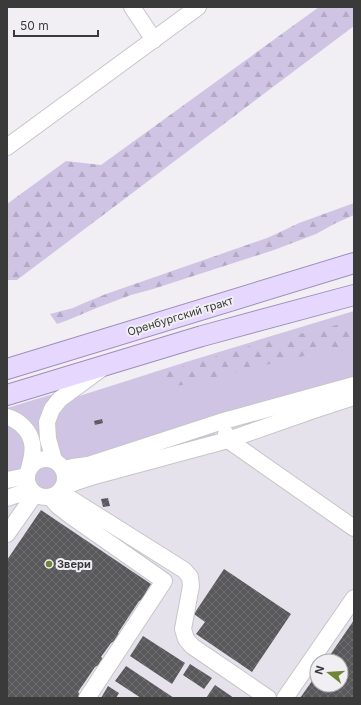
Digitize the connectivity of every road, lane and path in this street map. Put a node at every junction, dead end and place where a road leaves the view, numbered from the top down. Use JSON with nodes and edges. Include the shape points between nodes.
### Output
{"nodes":[{"id":1,"x":132,"y":7,"type":"edge"},
{"id":2,"x":198,"y":7,"type":"edge"},
{"id":3,"x":154,"y":40,"type":"junction"},
{"id":4,"x":7,"y":147,"type":"edge"},
{"id":5,"x":354,"y":263,"type":"edge"},
{"id":6,"x":354,"y":295,"type":"edge"},
{"id":7,"x":108,"y":365,"type":"junction"},
{"id":8,"x":7,"y":369,"type":"edge"},
{"id":9,"x":354,"y":385,"type":"edge"},
{"id":10,"x":7,"y":395,"type":"edge"},
{"id":11,"x":354,"y":397,"type":"edge"},
{"id":12,"x":7,"y":417,"type":"edge"},
{"id":13,"x":220,"y":422,"type":"junction"},
{"id":14,"x":228,"y":440,"type":"junction"},
{"id":15,"x":59,"y":465,"type":"junction"},
{"id":16,"x":7,"y":480,"type":"edge"},
{"id":17,"x":42,"y":486,"type":"junction"},
{"id":18,"x":7,"y":498,"type":"edge"},
{"id":19,"x":354,"y":528,"type":"edge"},
{"id":20,"x":7,"y":534,"type":"edge"},
{"id":21,"x":354,"y":598,"type":"edge"},
{"id":22,"x":87,"y":698,"type":"edge"},
{"id":23,"x":268,"y":698,"type":"edge"},
{"id":24,"x":285,"y":698,"type":"edge"}],
"edges":[{"from":1,"to":3,"type":"street"},
{"from":2,"to":3,"type":"street"},
{"from":3,"to":4,"type":"street"},
{"from":5,"to":8,"type":"main road","name":"Оренбургский тракт"},
{"from":6,"to":7,"type":"main road","via":[[202,336]]},
{"from":7,"to":10,"type":"main road"},
{"from":7,"to":15,"type":"street","via":[[60,399],[52,408],[47,422],[48,439]]},
{"from":9,"to":13,"type":"street"},
{"from":11,"to":14,"type":"street"},
{"from":12,"to":17,"type":"street","via":[[22,425],[29,436]]},
{"from":13,"to":14,"type":"street"},
{"from":13,"to":15,"type":"street","via":[[88,465]]},
{"from":14,"to":17,"type":"street","via":[[76,482]]},
{"from":14,"to":19,"type":"street"},
{"from":15,"to":17,"type":"street","via":[[66,475],[65,481]]},
{"from":15,"to":17,"type":"street","via":[[48,459],[36,461]]},
{"from":16,"to":17,"type":"street"},
{"from":17,"to":18,"type":"street"},
{"from":17,"to":20,"type":"street"},
{"from":17,"to":22,"type":"street","via":[[58,506],[164,581]]},
{"from":17,"to":23,"type":"street","via":[[184,570],[190,577],[191,586],[184,629],[186,639],[192,646]]},
{"from":21,"to":24,"type":"street"}]}
